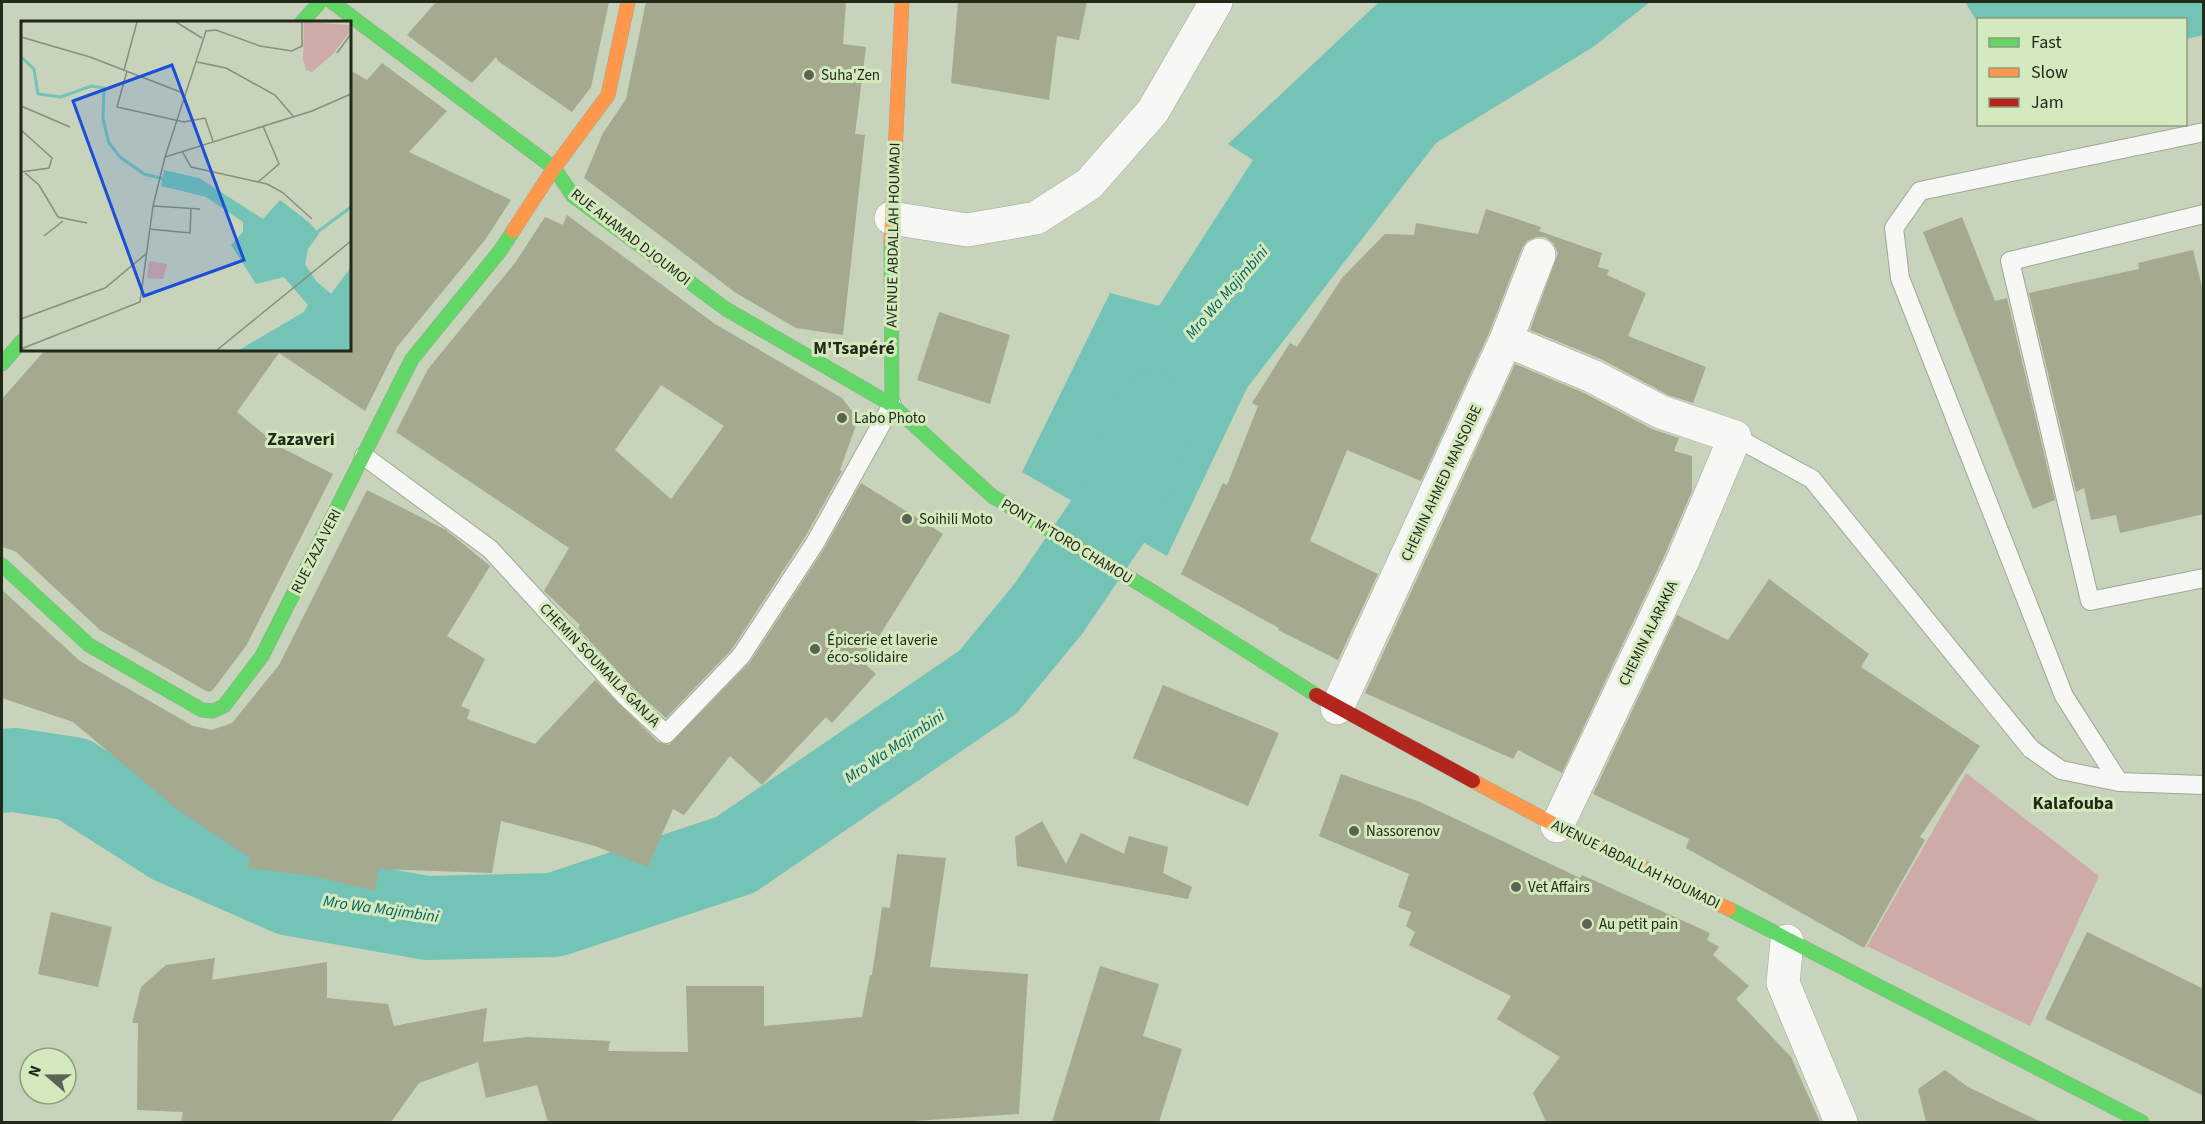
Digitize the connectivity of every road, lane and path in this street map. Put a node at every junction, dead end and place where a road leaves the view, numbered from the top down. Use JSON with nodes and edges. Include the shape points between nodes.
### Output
{"nodes":[{"id":1,"x":320,"y":2,"type":"edge"},
{"id":2,"x":332,"y":2,"type":"edge"},
{"id":3,"x":628,"y":2,"type":"edge"},
{"id":4,"x":902,"y":2,"type":"edge"},
{"id":5,"x":1216,"y":2,"type":"edge"},
{"id":6,"x":303,"y":21,"type":"edge"},
{"id":7,"x":2204,"y":132,"type":"edge"},
{"id":8,"x":554,"y":168,"type":"junction"},
{"id":9,"x":2204,"y":214,"type":"edge"},
{"id":10,"x":891,"y":218,"type":"junction"},
{"id":11,"x":1539,"y":255,"type":"dead end"},
{"id":12,"x":1506,"y":340,"type":"junction"},
{"id":13,"x":21,"y":342,"type":"edge"},
{"id":14,"x":2,"y":364,"type":"edge"},
{"id":15,"x":892,"y":405,"type":"junction"},
{"id":16,"x":1735,"y":437,"type":"junction"},
{"id":17,"x":364,"y":456,"type":"junction"},
{"id":18,"x":2,"y":566,"type":"edge"},
{"id":19,"x":2204,"y":578,"type":"edge"},
{"id":20,"x":1141,"y":585,"type":"joint"},
{"id":21,"x":1337,"y":708,"type":"junction"},
{"id":22,"x":2119,"y":782,"type":"junction"},
{"id":23,"x":2204,"y":785,"type":"edge"},
{"id":24,"x":1557,"y":826,"type":"junction"},
{"id":25,"x":1787,"y":941,"type":"junction"},
{"id":26,"x":1841,"y":1122,"type":"edge"},
{"id":27,"x":2142,"y":1122,"type":"edge"}],
"edges":[{"from":1,"to":6,"type":"main road"},
{"from":2,"to":8,"type":"main road","name":"RUE AHAMAD DJOUMOI"},
{"from":3,"to":8,"type":"main road","name":"RUE ZAZA VERI","via":[[608,95]]},
{"from":4,"to":10,"type":"main road","name":"AVENUE ABDALLAH HOUMADI"},
{"from":5,"to":10,"type":"street","via":[[1153,111],[1089,184],[1035,218],[967,230]]},
{"from":7,"to":22,"type":"lane","via":[[1920,191],[1894,228],[1900,278],[2064,696]]},
{"from":8,"to":15,"type":"main road","name":"RUE AHAMAD DJOUMOI","via":[[573,196],[726,309]]},
{"from":8,"to":17,"type":"main road","name":"RUE ZAZA VERI","via":[[500,251],[412,359]]},
{"from":9,"to":19,"type":"lane","via":[[2010,261],[2090,601]]},
{"from":10,"to":15,"type":"main road","name":"AVENUE ABDALLAH HOUMADI"},
{"from":11,"to":12,"type":"street","name":"CHEMIN AHMED MANSOIBE"},
{"from":12,"to":16,"type":"street","via":[[1592,376],[1660,412]]},
{"from":12,"to":21,"type":"street","name":"CHEMIN AHMED MANSOIBE"},
{"from":13,"to":14,"type":"main road"},
{"from":15,"to":17,"type":"lane","name":"CHEMIN SOUMAILA GANJA","via":[[815,543],[741,656],[666,734],[625,696],[490,549]]},
{"from":15,"to":20,"type":"main road","name":"PONT M'TORO CHAMOU","via":[[992,496]]},
{"from":16,"to":22,"type":"lane","via":[[1812,479],[2031,749],[2061,770]]},
{"from":16,"to":24,"type":"street","name":"CHEMIN ALARAKIA","via":[[1683,560]]},
{"from":17,"to":18,"type":"main road","name":"RUE ZAZA VERI","via":[[262,656],[224,706],[213,711],[202,710],[89,645]]},
{"from":20,"to":21,"type":"main road","name":"AVENUE ABDALLAH HOUMADI"},
{"from":21,"to":24,"type":"main road","name":"AVENUE ABDALLAH HOUMADI"},
{"from":22,"to":23,"type":"lane"},
{"from":24,"to":25,"type":"main road","name":"AVENUE ABDALLAH HOUMADI"},
{"from":25,"to":26,"type":"street","via":[[1783,983]]},
{"from":25,"to":27,"type":"main road","name":"AVENUE ABDALLAH HOUMADI"}]}
